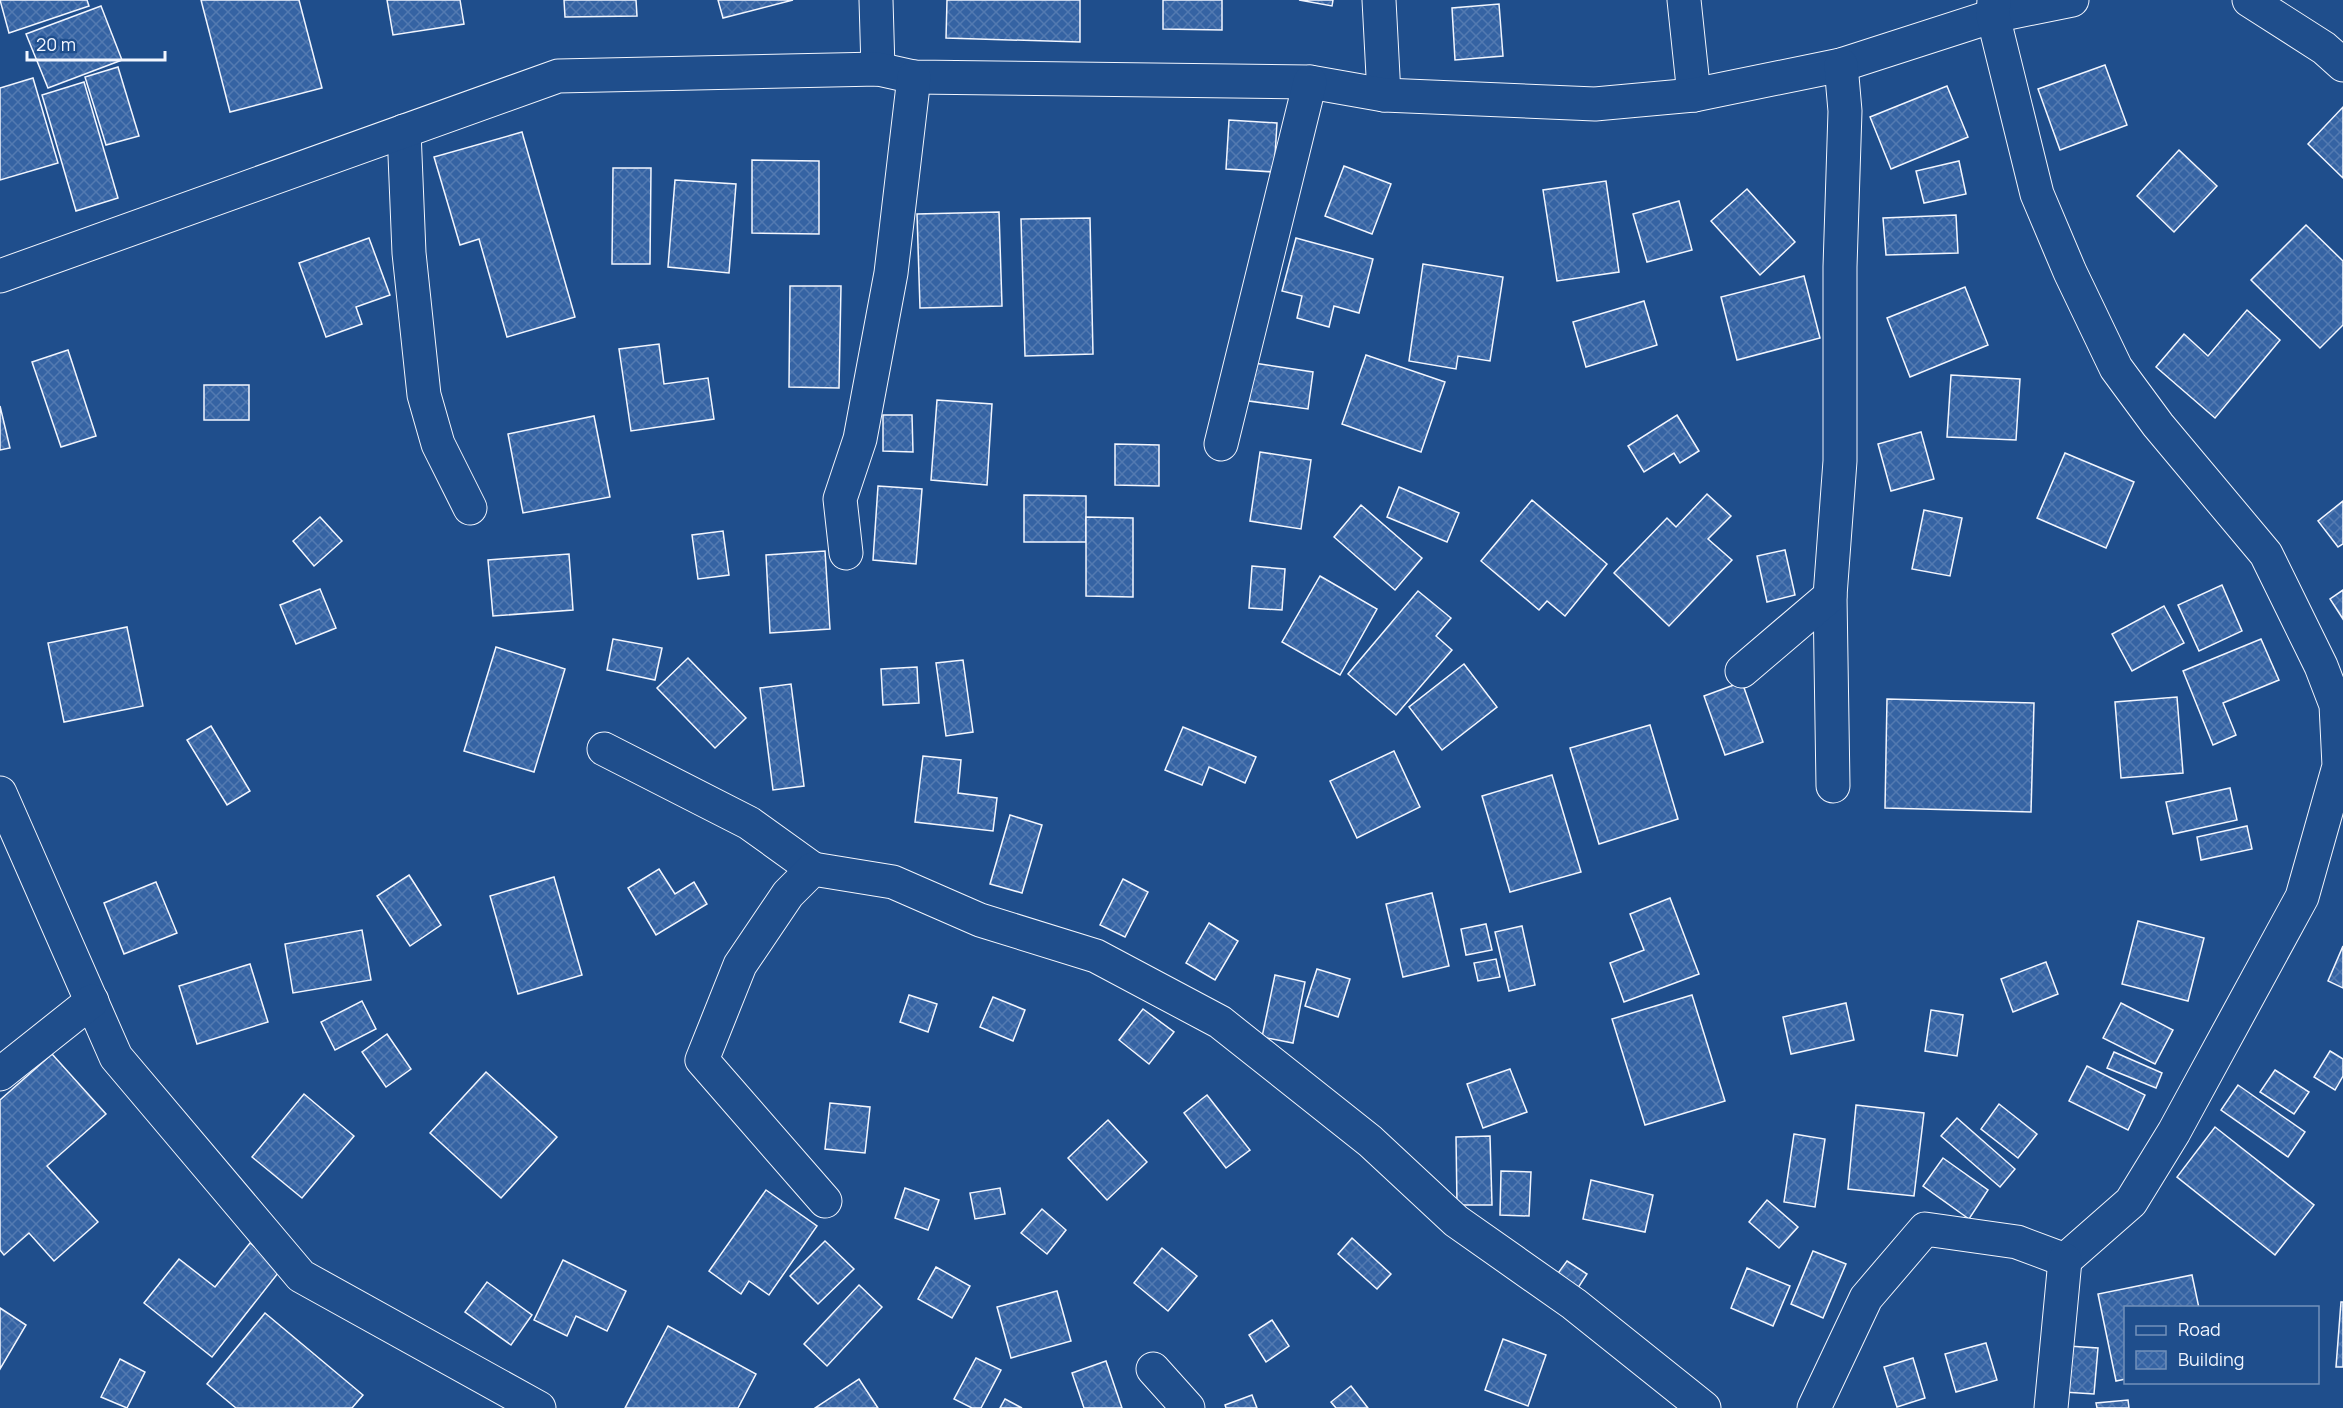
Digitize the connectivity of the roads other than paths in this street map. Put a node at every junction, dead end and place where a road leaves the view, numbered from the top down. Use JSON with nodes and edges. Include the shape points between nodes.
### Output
{"nodes":[{"id":1,"x":876,"y":0,"type":"edge"},
{"id":2,"x":1379,"y":0,"type":"edge"},
{"id":3,"x":1684,"y":0,"type":"edge"},
{"id":4,"x":2072,"y":0,"type":"edge"},
{"id":5,"x":2249,"y":0,"type":"edge"},
{"id":6,"x":1993,"y":8,"type":"edge"},
{"id":7,"x":1841,"y":64,"type":"junction"},
{"id":8,"x":2343,"y":64,"type":"edge"},
{"id":9,"x":878,"y":69,"type":"junction"},
{"id":10,"x":914,"y":77,"type":"junction"},
{"id":11,"x":1310,"y":82,"type":"junction"},
{"id":12,"x":1384,"y":95,"type":"junction"},
{"id":13,"x":1694,"y":95,"type":"junction"},
{"id":14,"x":404,"y":131,"type":"junction"},
{"id":15,"x":0,"y":276,"type":"edge"},
{"id":16,"x":1221,"y":444,"type":"dead end"},
{"id":17,"x":470,"y":508,"type":"dead end"},
{"id":18,"x":846,"y":553,"type":"dead end"},
{"id":19,"x":1830,"y":596,"type":"junction"},
{"id":20,"x":1742,"y":671,"type":"dead end"},
{"id":21,"x":2339,"y":704,"type":"edge"},
{"id":22,"x":604,"y":749,"type":"dead end"},
{"id":23,"x":1833,"y":786,"type":"dead end"},
{"id":24,"x":0,"y":793,"type":"edge"},
{"id":25,"x":813,"y":869,"type":"junction"},
{"id":26,"x":92,"y":1001,"type":"junction"},
{"id":27,"x":0,"y":1074,"type":"edge"},
{"id":28,"x":825,"y":1201,"type":"dead end"},
{"id":29,"x":2065,"y":1260,"type":"junction"},
{"id":30,"x":1153,"y":1369,"type":"dead end"},
{"id":31,"x":539,"y":1408,"type":"edge"},
{"id":32,"x":1188,"y":1408,"type":"edge"},
{"id":33,"x":1704,"y":1408,"type":"edge"},
{"id":34,"x":1814,"y":1408,"type":"edge"},
{"id":35,"x":2051,"y":1408,"type":"edge"}],
"edges":[{"from":1,"to":9,"type":"street"},
{"from":2,"to":12,"type":"street"},
{"from":3,"to":13,"type":"street"},
{"from":4,"to":6,"type":"street"},
{"from":5,"to":8,"type":"street"},
{"from":6,"to":7,"type":"street"},
{"from":6,"to":21,"type":"street","via":[[2037,194],[2116,368],[2158,425],[2266,554]]},
{"from":7,"to":13,"type":"street"},
{"from":7,"to":19,"type":"street","via":[[1845,111],[1840,460]]},
{"from":9,"to":10,"type":"street"},
{"from":9,"to":14,"type":"street","via":[[558,76]]},
{"from":10,"to":11,"type":"street"},
{"from":10,"to":18,"type":"street","via":[[891,273],[860,439],[840,499]]},
{"from":11,"to":12,"type":"street"},
{"from":11,"to":16,"type":"street"},
{"from":12,"to":13,"type":"street","via":[[1595,104]]},
{"from":14,"to":15,"type":"street"},
{"from":14,"to":17,"type":"street","via":[[408,253],[424,395],[438,444]]},
{"from":19,"to":20,"type":"street"},
{"from":19,"to":23,"type":"street"},
{"from":21,"to":29,"type":"street","via":[[2338,766],[2302,897],[2132,1202]]},
{"from":22,"to":25,"type":"street","via":[[749,823]]},
{"from":24,"to":26,"type":"street"},
{"from":25,"to":28,"type":"street","via":[[788,894],[740,965],[702,1060]]},
{"from":25,"to":33,"type":"street","via":[[893,882],[980,920],[1096,956],[1220,1022],[1370,1141],[1455,1221],[1574,1304]]},
{"from":26,"to":27,"type":"street"},
{"from":26,"to":31,"type":"street","via":[[116,1057],[301,1276]]},
{"from":29,"to":34,"type":"street","via":[[2017,1242],[1925,1229],[1866,1298]]},
{"from":29,"to":35,"type":"street"},
{"from":30,"to":32,"type":"street"}]}
